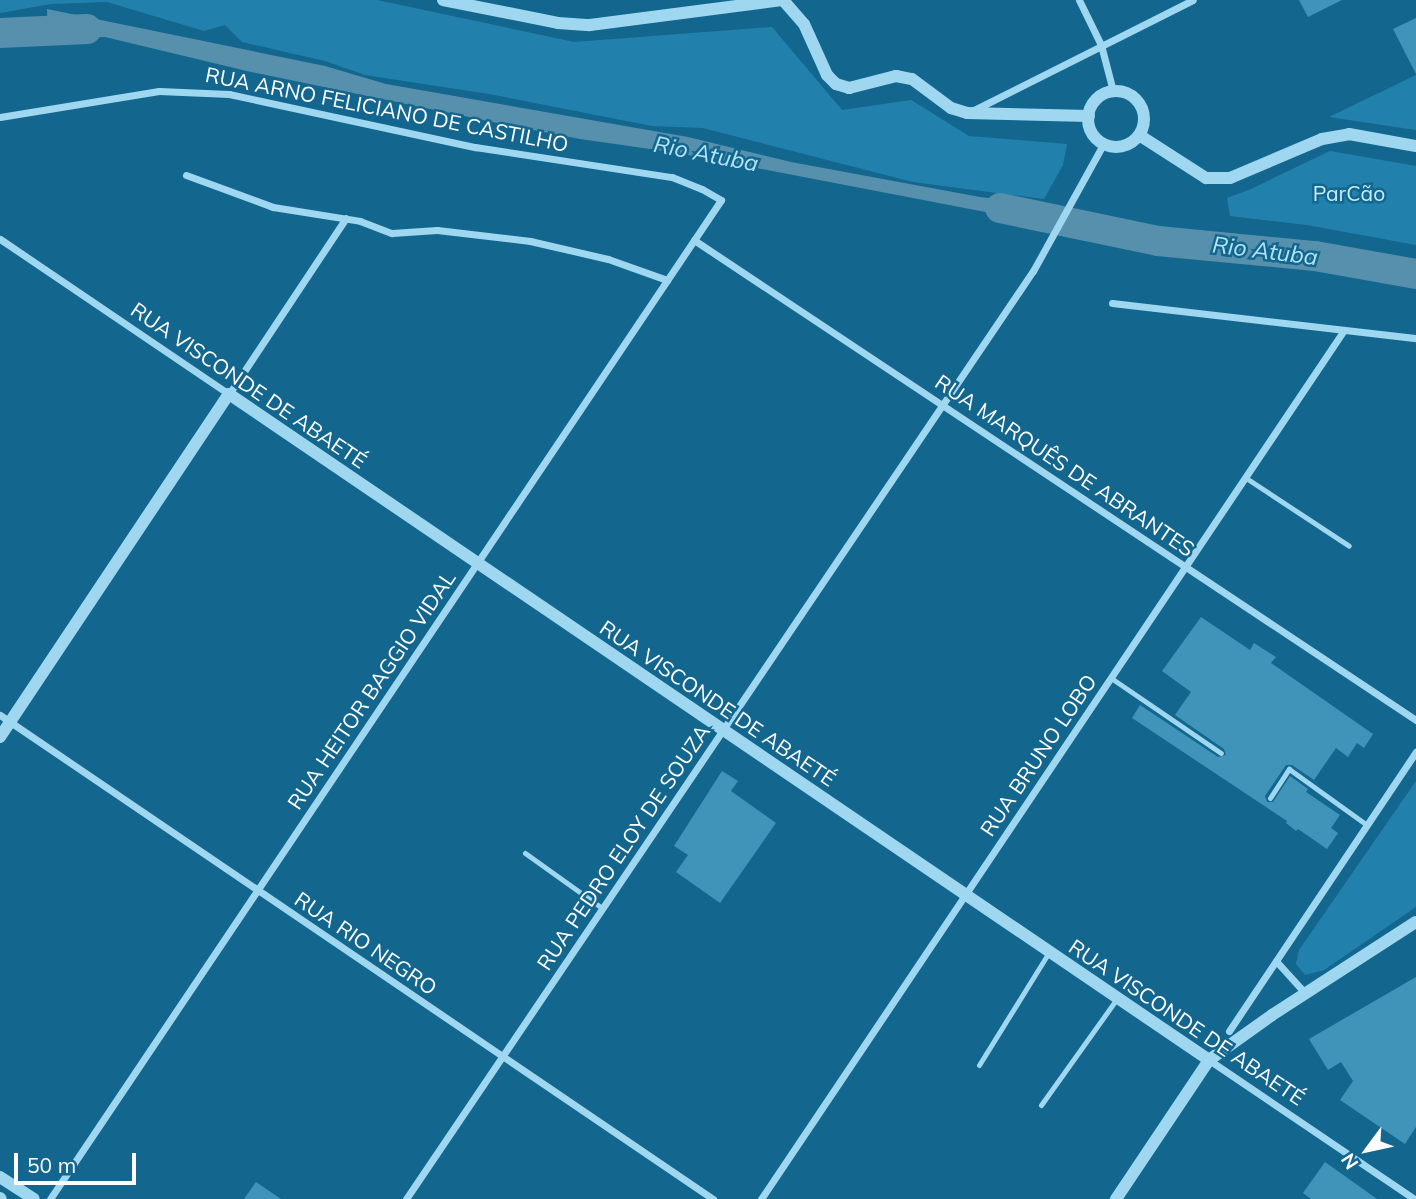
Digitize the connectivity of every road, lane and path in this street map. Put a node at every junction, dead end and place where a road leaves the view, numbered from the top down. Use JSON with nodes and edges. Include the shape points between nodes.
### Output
{"nodes":[{"id":1,"x":443,"y":0,"type":"edge"},
{"id":2,"x":783,"y":0,"type":"edge"},
{"id":3,"x":1079,"y":0,"type":"edge"},
{"id":4,"x":1193,"y":0,"type":"edge"},
{"id":5,"x":1101,"y":45,"type":"junction"},
{"id":6,"x":1113,"y":91,"type":"junction"},
{"id":7,"x":967,"y":113,"type":"junction"},
{"id":8,"x":1089,"y":116,"type":"junction"},
{"id":9,"x":0,"y":117,"type":"edge"},
{"id":10,"x":1139,"y":135,"type":"junction"},
{"id":11,"x":1104,"y":144,"type":"junction"},
{"id":12,"x":1416,"y":146,"type":"edge"},
{"id":13,"x":186,"y":175,"type":"dead end"},
{"id":14,"x":721,"y":200,"type":"joint"},
{"id":15,"x":346,"y":218,"type":"junction"},
{"id":16,"x":0,"y":239,"type":"edge"},
{"id":17,"x":694,"y":240,"type":"junction"},
{"id":18,"x":667,"y":280,"type":"junction"},
{"id":19,"x":1112,"y":303,"type":"dead end"},
{"id":20,"x":1344,"y":330,"type":"junction"},
{"id":21,"x":1416,"y":338,"type":"edge"},
{"id":22,"x":229,"y":394,"type":"junction"},
{"id":23,"x":942,"y":405,"type":"junction"},
{"id":24,"x":1246,"y":478,"type":"junction"},
{"id":25,"x":1349,"y":546,"type":"dead end"},
{"id":26,"x":477,"y":563,"type":"junction"},
{"id":27,"x":1186,"y":567,"type":"junction"},
{"id":28,"x":1111,"y":678,"type":"junction"},
{"id":29,"x":5,"y":719,"type":"edge"},
{"id":30,"x":1416,"y":720,"type":"edge"},
{"id":31,"x":723,"y":730,"type":"junction"},
{"id":32,"x":0,"y":737,"type":"edge"},
{"id":33,"x":1416,"y":752,"type":"edge"},
{"id":34,"x":1221,"y":753,"type":"dead end"},
{"id":35,"x":1270,"y":798,"type":"dead end"},
{"id":36,"x":1367,"y":825,"type":"junction"},
{"id":37,"x":525,"y":853,"type":"dead end"},
{"id":38,"x":258,"y":890,"type":"junction"},
{"id":39,"x":966,"y":895,"type":"junction"},
{"id":40,"x":602,"y":908,"type":"junction"},
{"id":41,"x":1416,"y":922,"type":"edge"},
{"id":42,"x":1049,"y":952,"type":"junction"},
{"id":43,"x":1276,"y":961,"type":"junction"},
{"id":44,"x":1305,"y":993,"type":"junction"},
{"id":45,"x":1118,"y":998,"type":"junction"},
{"id":46,"x":1229,"y":1031,"type":"dead end"},
{"id":47,"x":503,"y":1056,"type":"junction"},
{"id":48,"x":1209,"y":1060,"type":"junction"},
{"id":49,"x":979,"y":1065,"type":"dead end"},
{"id":50,"x":1041,"y":1105,"type":"dead end"},
{"id":51,"x":0,"y":1177,"type":"edge"},
{"id":52,"x":34,"y":1199,"type":"edge"},
{"id":53,"x":50,"y":1199,"type":"edge"},
{"id":54,"x":406,"y":1199,"type":"edge"},
{"id":55,"x":713,"y":1199,"type":"edge"},
{"id":56,"x":761,"y":1199,"type":"edge"},
{"id":57,"x":1116,"y":1199,"type":"edge"},
{"id":58,"x":1414,"y":1199,"type":"edge"}],
"edges":[{"from":1,"to":2,"type":"street","via":[[590,25]]},
{"from":2,"to":7,"type":"street","via":[[804,24],[827,75],[836,84],[849,88],[896,76],[912,79],[951,108]]},
{"from":3,"to":5,"type":"street"},
{"from":4,"to":5,"type":"street"},
{"from":5,"to":6,"type":"street"},
{"from":5,"to":7,"type":"street"},
{"from":6,"to":8,"type":"street","via":[[1097,99]]},
{"from":6,"to":10,"type":"street","via":[[1138,101],[1144,118]]},
{"from":7,"to":8,"type":"street"},
{"from":8,"to":11,"type":"street","via":[[1092,132]]},
{"from":9,"to":14,"type":"street","name":"RUA ARNO FELICIANO DE CASTILHO","via":[[159,90],[229,94],[475,147],[672,177]]},
{"from":10,"to":11,"type":"street","via":[[1119,146]]},
{"from":10,"to":12,"type":"street","via":[[1206,178],[1230,178],[1322,139],[1349,134]]},
{"from":11,"to":23,"type":"street","name":"RUA PEDRO ELOY DE SOUZA","via":[[1033,271]]},
{"from":13,"to":15,"type":"street","via":[[274,207]]},
{"from":14,"to":17,"type":"street","name":"RUA HEITOR BAGGIO VIDAL"},
{"from":15,"to":18,"type":"street","via":[[399,234],[437,230],[564,247]]},
{"from":15,"to":22,"type":"street"},
{"from":16,"to":22,"type":"street","name":"RUA VISCONDE DE ABAETÉ"},
{"from":17,"to":18,"type":"street","name":"RUA HEITOR BAGGIO VIDAL"},
{"from":17,"to":23,"type":"street","name":"RUA MARQUÊS DE ABRANTES"},
{"from":18,"to":26,"type":"street","name":"RUA HEITOR BAGGIO VIDAL"},
{"from":19,"to":20,"type":"street"},
{"from":20,"to":21,"type":"street"},
{"from":20,"to":24,"type":"street","name":"RUA BRUNO LOBO"},
{"from":22,"to":26,"type":"street","name":"RUA VISCONDE DE ABAETÉ"},
{"from":22,"to":29,"type":"street"},
{"from":23,"to":27,"type":"street","name":"RUA MARQUÊS DE ABRANTES"},
{"from":23,"to":31,"type":"street","name":"RUA PEDRO ELOY DE SOUZA"},
{"from":24,"to":25,"type":"lane"},
{"from":24,"to":27,"type":"street","name":"RUA BRUNO LOBO"},
{"from":26,"to":31,"type":"street","name":"RUA VISCONDE DE ABAETÉ"},
{"from":26,"to":38,"type":"street","name":"RUA HEITOR BAGGIO VIDAL"},
{"from":27,"to":28,"type":"street","name":"RUA BRUNO LOBO"},
{"from":27,"to":30,"type":"street","name":"RUA MARQUÊS DE ABRANTES"},
{"from":28,"to":34,"type":"lane"},
{"from":28,"to":39,"type":"street","name":"RUA BRUNO LOBO"},
{"from":29,"to":32,"type":"street"},
{"from":29,"to":38,"type":"street","name":"RUA RIO NEGRO"},
{"from":31,"to":39,"type":"street","name":"RUA VISCONDE DE ABAETÉ"},
{"from":31,"to":40,"type":"street","name":"RUA PEDRO ELOY DE SOUZA"},
{"from":33,"to":36,"type":"street"},
{"from":35,"to":36,"type":"lane","via":[[1289,769]]},
{"from":36,"to":43,"type":"street"},
{"from":37,"to":40,"type":"lane"},
{"from":38,"to":47,"type":"street","name":"RUA RIO NEGRO"},
{"from":38,"to":53,"type":"street","name":"RUA HEITOR BAGGIO VIDAL"},
{"from":39,"to":42,"type":"street","name":"RUA VISCONDE DE ABAETÉ"},
{"from":39,"to":56,"type":"street","name":"RUA BRUNO LOBO"},
{"from":40,"to":47,"type":"street","name":"RUA PEDRO ELOY DE SOUZA"},
{"from":41,"to":44,"type":"street"},
{"from":42,"to":45,"type":"street","name":"RUA VISCONDE DE ABAETÉ"},
{"from":42,"to":49,"type":"lane"},
{"from":43,"to":44,"type":"street"},
{"from":43,"to":46,"type":"street"},
{"from":44,"to":48,"type":"street"},
{"from":45,"to":48,"type":"street","name":"RUA VISCONDE DE ABAETÉ"},
{"from":45,"to":50,"type":"lane"},
{"from":47,"to":54,"type":"street","name":"RUA PEDRO ELOY DE SOUZA"},
{"from":47,"to":55,"type":"street","name":"RUA RIO NEGRO"},
{"from":48,"to":57,"type":"street"},
{"from":48,"to":58,"type":"street","name":"RUA VISCONDE DE ABAETÉ"},
{"from":51,"to":52,"type":"street"}]}
